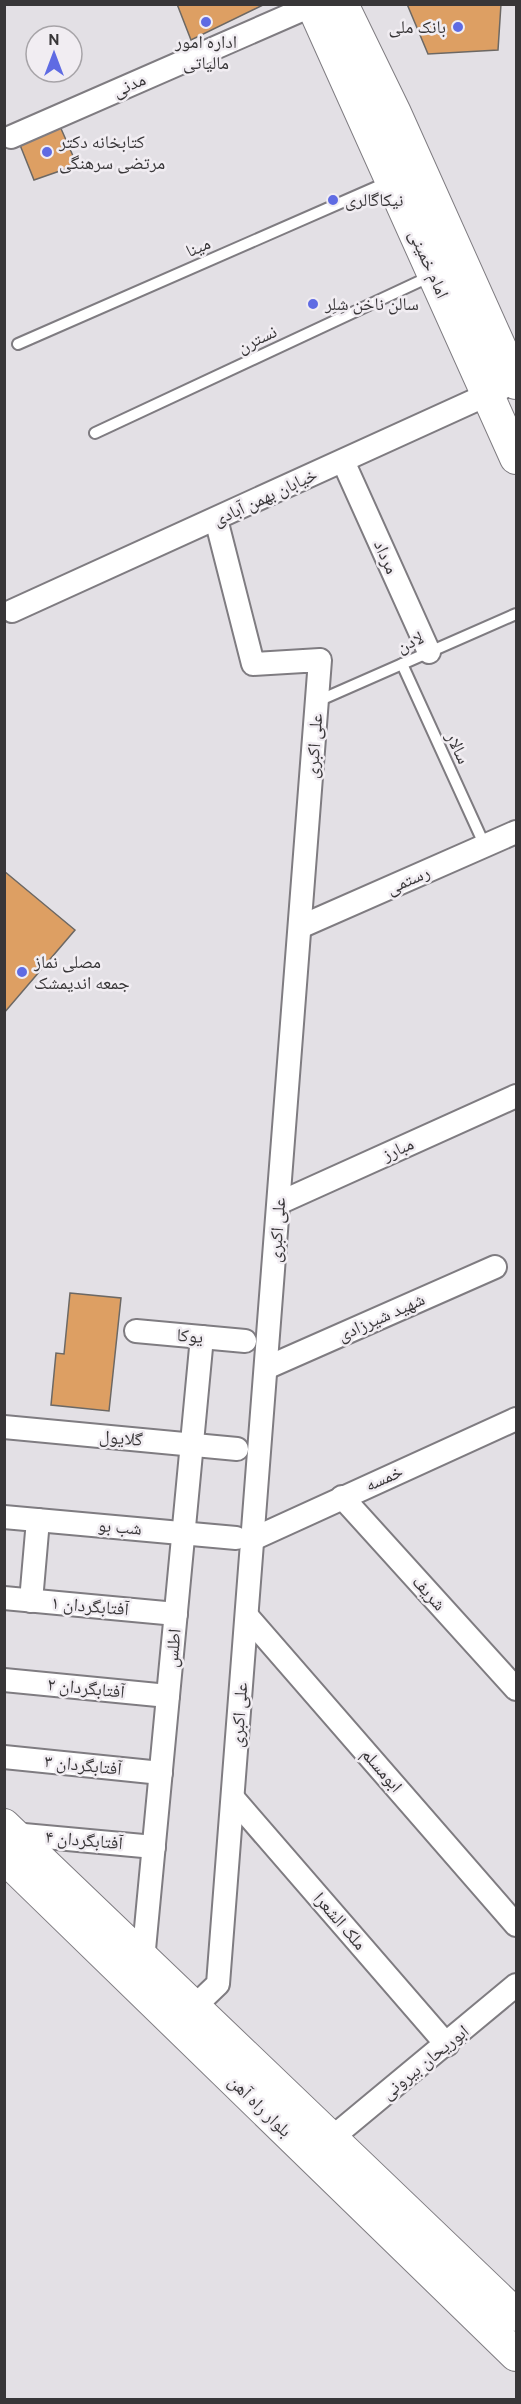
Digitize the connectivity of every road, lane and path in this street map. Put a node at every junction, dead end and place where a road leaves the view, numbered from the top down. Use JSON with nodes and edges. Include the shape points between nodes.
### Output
{"nodes":[{"id":1,"x":342,"y":4,"type":"edge"},
{"id":2,"x":313,"y":5,"type":"edge"},
{"id":3,"x":12,"y":137,"type":"dead end"},
{"id":4,"x":392,"y":181,"type":"junction"},
{"id":5,"x":434,"y":274,"type":"junction"},
{"id":6,"x":18,"y":344,"type":"dead end"},
{"id":7,"x":516,"y":382,"type":"edge"},
{"id":8,"x":488,"y":395,"type":"junction"},
{"id":9,"x":95,"y":433,"type":"dead end"},
{"id":10,"x":516,"y":458,"type":"edge"},
{"id":11,"x":343,"y":461,"type":"junction"},
{"id":12,"x":216,"y":519,"type":"junction"},
{"id":13,"x":12,"y":611,"type":"dead end"},
{"id":14,"x":516,"y":614,"type":"edge"},
{"id":15,"x":429,"y":652,"type":"junction"},
{"id":16,"x":402,"y":664,"type":"junction"},
{"id":17,"x":318,"y":701,"type":"junction"},
{"id":18,"x":516,"y":832,"type":"edge"},
{"id":19,"x":485,"y":846,"type":"junction"},
{"id":20,"x":300,"y":927,"type":"junction"},
{"id":21,"x":516,"y":1096,"type":"edge"},
{"id":22,"x":279,"y":1203,"type":"junction"},
{"id":23,"x":495,"y":1267,"type":"dead end"},
{"id":24,"x":135,"y":1331,"type":"dead end"},
{"id":25,"x":202,"y":1337,"type":"junction"},
{"id":26,"x":245,"y":1341,"type":"dead end"},
{"id":27,"x":266,"y":1368,"type":"junction"},
{"id":28,"x":516,"y":1419,"type":"edge"},
{"id":29,"x":4,"y":1428,"type":"edge"},
{"id":30,"x":192,"y":1445,"type":"junction"},
{"id":31,"x":237,"y":1449,"type":"dead end"},
{"id":32,"x":342,"y":1497,"type":"junction"},
{"id":33,"x":4,"y":1517,"type":"edge"},
{"id":34,"x":39,"y":1520,"type":"junction"},
{"id":35,"x":183,"y":1533,"type":"junction"},
{"id":36,"x":244,"y":1538,"type":"junction"},
{"id":37,"x":4,"y":1598,"type":"edge"},
{"id":38,"x":31,"y":1601,"type":"junction"},
{"id":39,"x":176,"y":1614,"type":"junction"},
{"id":40,"x":247,"y":1616,"type":"junction"},
{"id":41,"x":4,"y":1680,"type":"edge"},
{"id":42,"x":516,"y":1689,"type":"edge"},
{"id":43,"x":168,"y":1696,"type":"junction"},
{"id":44,"x":4,"y":1757,"type":"edge"},
{"id":45,"x":161,"y":1773,"type":"junction"},
{"id":46,"x":233,"y":1798,"type":"junction"},
{"id":47,"x":7,"y":1839,"type":"edge"},
{"id":48,"x":154,"y":1847,"type":"junction"},
{"id":49,"x":516,"y":1925,"type":"edge"},
{"id":50,"x":144,"y":1960,"type":"junction"},
{"id":51,"x":516,"y":1985,"type":"edge"},
{"id":52,"x":194,"y":2007,"type":"junction"},
{"id":53,"x":447,"y":2045,"type":"junction"},
{"id":54,"x":333,"y":2137,"type":"junction"},
{"id":55,"x":516,"y":2315,"type":"edge"},
{"id":56,"x":516,"y":2355,"type":"edge"}],
"edges":[{"from":1,"to":7,"type":"street","name":"امام خمینی"},
{"from":2,"to":3,"type":"street","name":"مدنی"},
{"from":2,"to":4,"type":"street","name":"امام خمینی"},
{"from":4,"to":5,"type":"street","name":"امام خمینی"},
{"from":4,"to":6,"type":"lane","name":"مینا"},
{"from":5,"to":8,"type":"street","name":"امام خمینی"},
{"from":5,"to":9,"type":"lane","name":"نسترن"},
{"from":7,"to":8,"type":"street","name":"خیابان بهمن آبادی"},
{"from":8,"to":10,"type":"street","name":"امام خمینی"},
{"from":8,"to":11,"type":"street","name":"خیابان بهمن آبادی"},
{"from":11,"to":12,"type":"street","name":"خیابان بهمن آبادی"},
{"from":11,"to":15,"type":"street","name":"مرداد"},
{"from":12,"to":13,"type":"street","name":"خیابان بهمن آبادی"},
{"from":12,"to":17,"type":"street","name":"علی اکبری","via":[[253,664],[320,660]]},
{"from":14,"to":15,"type":"lane","name":"لادن"},
{"from":15,"to":16,"type":"lane","name":"لادن"},
{"from":16,"to":17,"type":"lane","name":"لادن"},
{"from":16,"to":19,"type":"lane","name":"سالار"},
{"from":17,"to":20,"type":"street","name":"علی اکبری"},
{"from":18,"to":19,"type":"street","name":"رستمی"},
{"from":19,"to":20,"type":"street","name":"رستمی"},
{"from":20,"to":22,"type":"street","name":"علی اکبری"},
{"from":21,"to":22,"type":"street","name":"مبارز"},
{"from":22,"to":27,"type":"street","name":"علی اکبری"},
{"from":23,"to":27,"type":"street","name":"شهید شیرزادی"},
{"from":24,"to":25,"type":"street","name":"یوکا"},
{"from":25,"to":26,"type":"street","name":"یوکا"},
{"from":25,"to":30,"type":"street","name":"اطلس"},
{"from":27,"to":36,"type":"street","name":"علی اکبری"},
{"from":28,"to":32,"type":"street","name":"خمسه"},
{"from":29,"to":30,"type":"street","name":"گلایول"},
{"from":30,"to":31,"type":"street","name":"گلایول"},
{"from":30,"to":35,"type":"street","name":"اطلس"},
{"from":32,"to":36,"type":"street","name":"خمسه"},
{"from":32,"to":42,"type":"street","name":"شریف"},
{"from":33,"to":34,"type":"street","name":"شب بو"},
{"from":34,"to":35,"type":"street","name":"شب بو"},
{"from":34,"to":38,"type":"street"},
{"from":35,"to":36,"type":"street","name":"شب بو"},
{"from":35,"to":39,"type":"street","name":"اطلس"},
{"from":36,"to":40,"type":"street","name":"علی اکبری"},
{"from":37,"to":38,"type":"street","name":"آفتابگردان ۱"},
{"from":38,"to":39,"type":"street","name":"آفتابگردان ۱"},
{"from":39,"to":43,"type":"street","name":"اطلس"},
{"from":40,"to":46,"type":"street","name":"علی اکبری"},
{"from":40,"to":49,"type":"street","name":"ابومسلم"},
{"from":41,"to":43,"type":"street","name":"آفتابگردان ۲"},
{"from":43,"to":45,"type":"street","name":"اطلس"},
{"from":44,"to":45,"type":"street","name":"آفتابگردان ۳"},
{"from":45,"to":48,"type":"street","name":"اطلس"},
{"from":46,"to":52,"type":"street","name":"علی اکبری","via":[[218,1984]]},
{"from":46,"to":53,"type":"street","name":"ملک الشعرا"},
{"from":47,"to":48,"type":"street","name":"آفتابگردان ۴"},
{"from":47,"to":50,"type":"street","name":"بلوار راه آهن"},
{"from":47,"to":56,"type":"street","name":"بلوار راه آهن"},
{"from":48,"to":50,"type":"street","name":"اطلس"},
{"from":50,"to":52,"type":"street","name":"بلوار راه آهن"},
{"from":51,"to":53,"type":"street","name":"ابوریحان بیرونی"},
{"from":52,"to":54,"type":"street","name":"بلوار راه آهن"},
{"from":53,"to":54,"type":"street","name":"ابوریحان بیرونی"},
{"from":54,"to":55,"type":"street","name":"بلوار راه آهن"}]}
